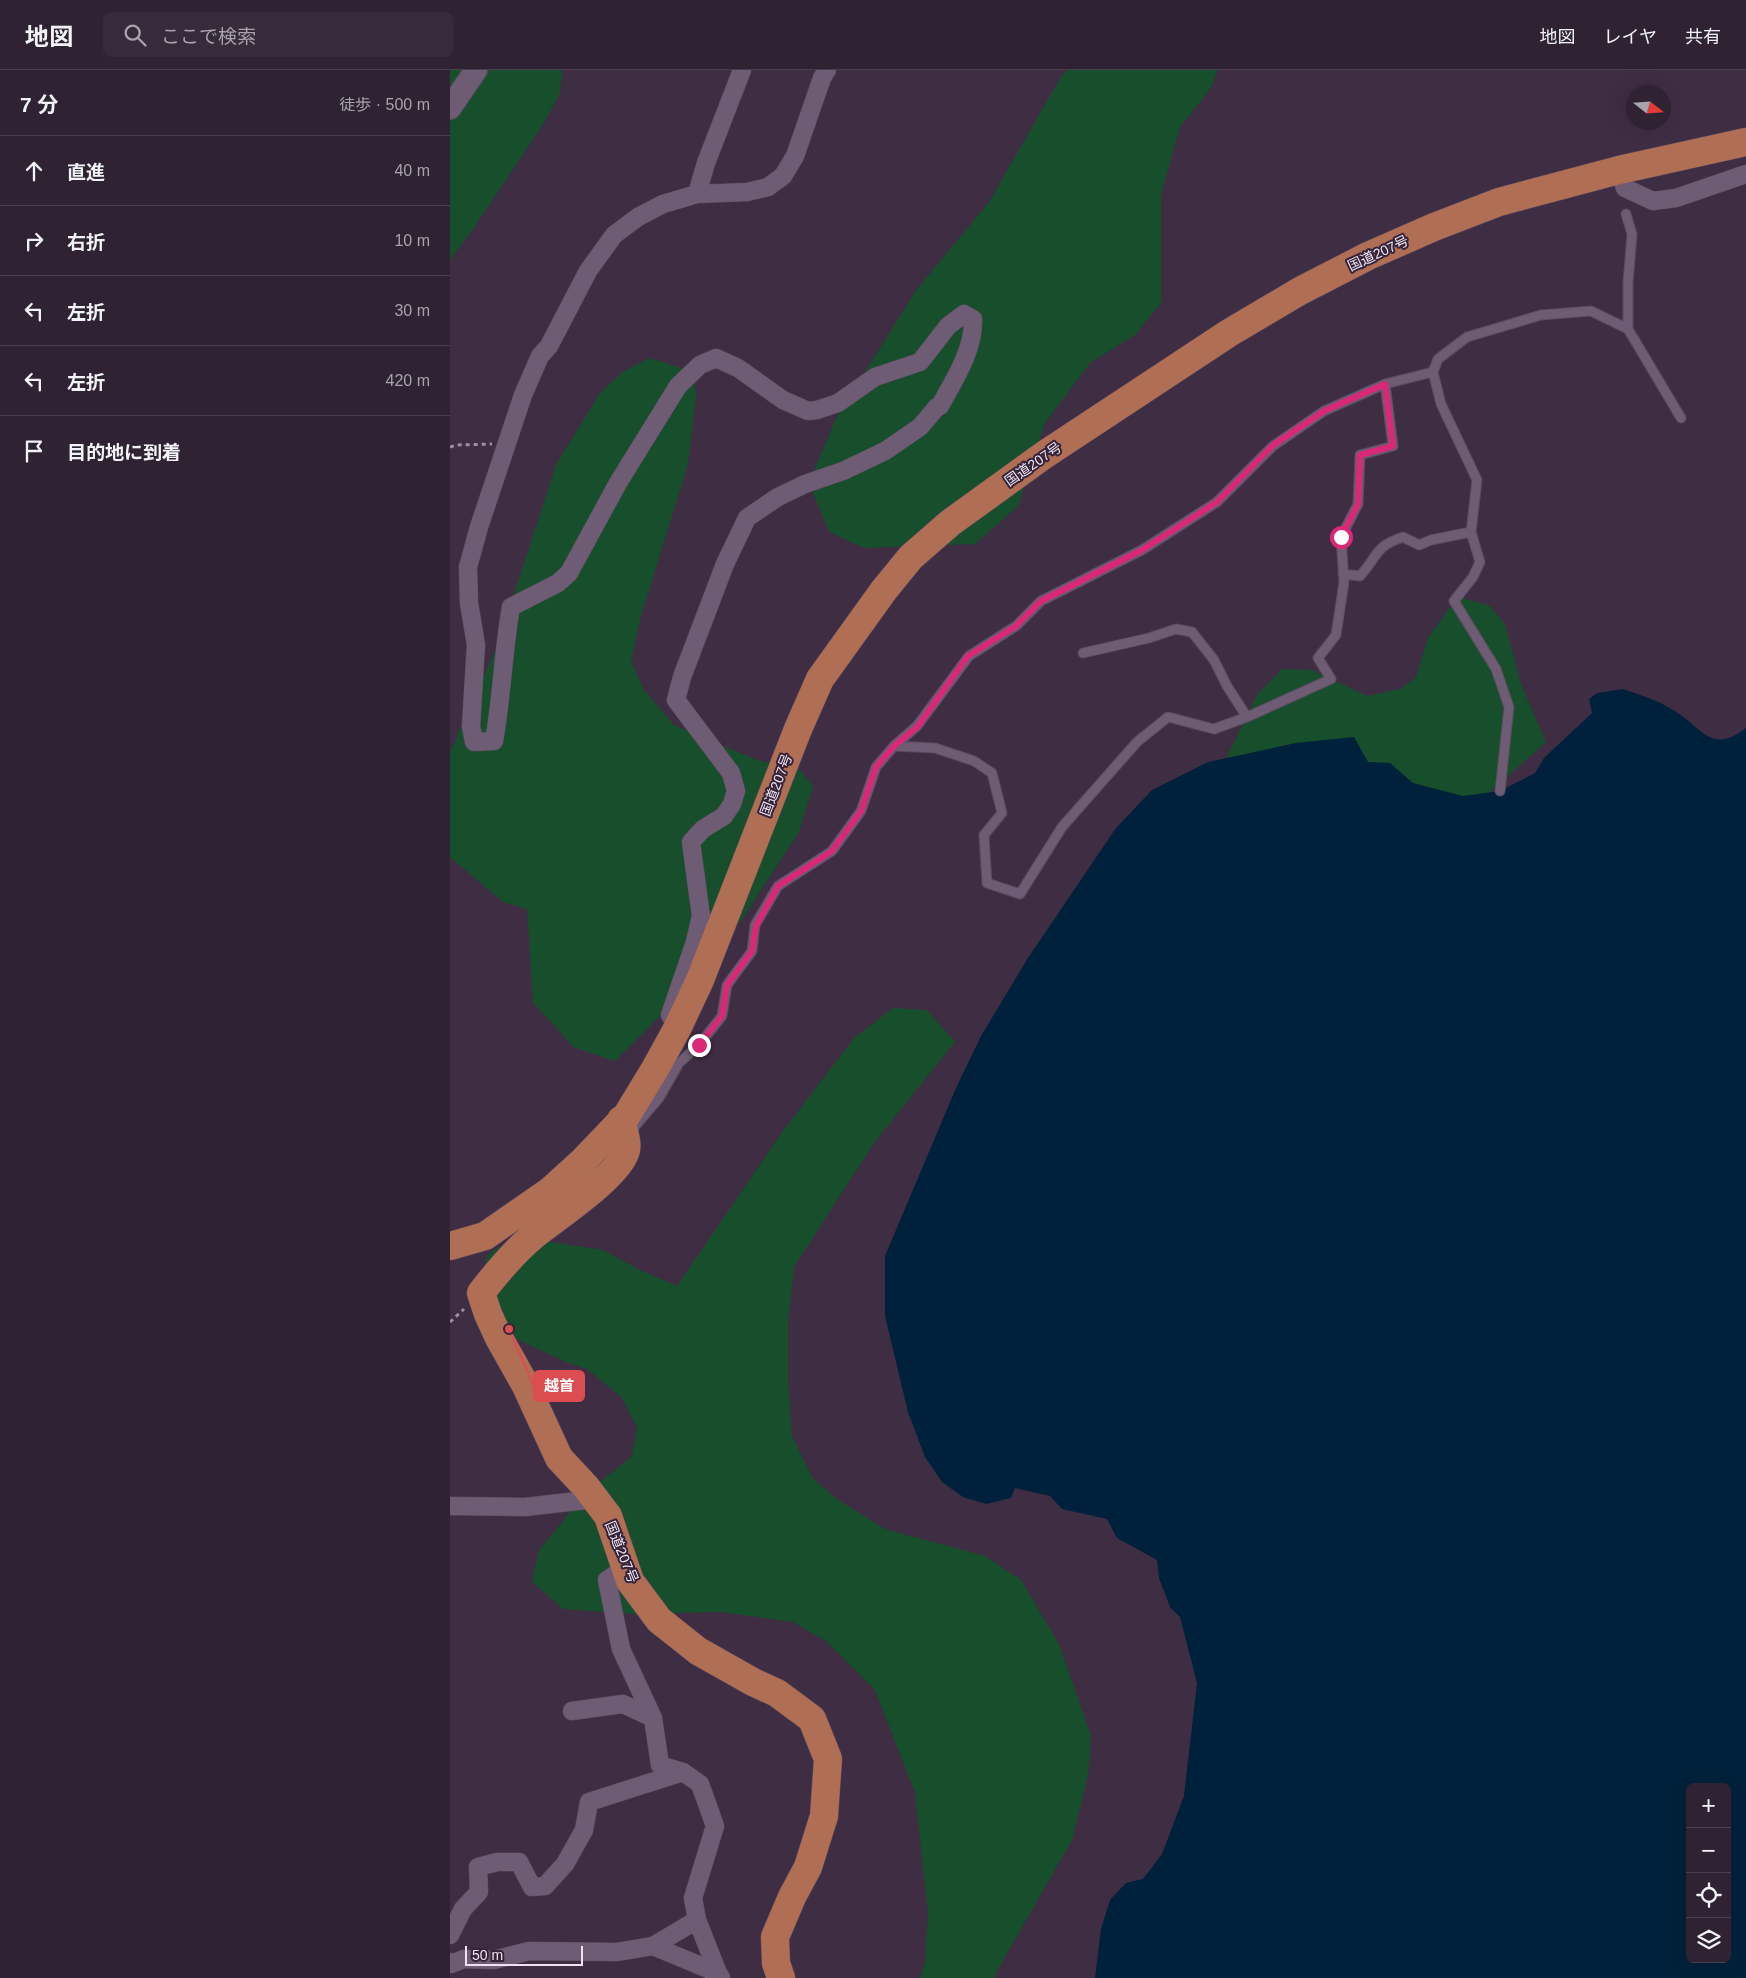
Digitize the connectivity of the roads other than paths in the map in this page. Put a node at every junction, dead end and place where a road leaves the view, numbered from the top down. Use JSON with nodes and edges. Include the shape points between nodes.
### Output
{"nodes":[{"id":1,"x":476,"y":70,"type":"edge"},
{"id":2,"x":742,"y":70,"type":"edge"},
{"id":3,"x":827,"y":70,"type":"edge"},
{"id":4,"x":450,"y":108,"type":"edge"},
{"id":5,"x":1746,"y":142,"type":"edge"},
{"id":6,"x":1619,"y":170,"type":"junction"},
{"id":7,"x":1746,"y":174,"type":"edge"},
{"id":8,"x":697,"y":194,"type":"junction"},
{"id":9,"x":1626,"y":214,"type":"dead end"},
{"id":10,"x":1628,"y":329,"type":"junction"},
{"id":11,"x":1434,"y":372,"type":"junction"},
{"id":12,"x":1385,"y":384,"type":"junction"},
{"id":13,"x":1681,"y":418,"type":"dead end"},
{"id":14,"x":1471,"y":532,"type":"junction"},
{"id":15,"x":1344,"y":574,"type":"junction"},
{"id":16,"x":1083,"y":652,"type":"dead end"},
{"id":17,"x":1246,"y":716,"type":"junction"},
{"id":18,"x":894,"y":746,"type":"junction"},
{"id":19,"x":1500,"y":791,"type":"dead end"},
{"id":20,"x":677,"y":1029,"type":"junction"},
{"id":21,"x":623,"y":1130,"type":"junction"},
{"id":22,"x":450,"y":1246,"type":"edge"},
{"id":23,"x":595,"y":1499,"type":"junction"},
{"id":24,"x":450,"y":1506,"type":"edge"},
{"id":25,"x":626,"y":1567,"type":"junction"},
{"id":26,"x":572,"y":1711,"type":"dead end"},
{"id":27,"x":653,"y":1718,"type":"junction"},
{"id":28,"x":683,"y":1772,"type":"junction"},
{"id":29,"x":697,"y":1920,"type":"junction"},
{"id":30,"x":450,"y":1935,"type":"edge"},
{"id":31,"x":653,"y":1946,"type":"junction"},
{"id":32,"x":450,"y":1962,"type":"edge"},
{"id":33,"x":719,"y":1975,"type":"edge"},
{"id":34,"x":781,"y":1978,"type":"edge"}],
"edges":[{"from":1,"to":4,"type":"street"},
{"from":2,"to":8,"type":"street"},
{"from":3,"to":8,"type":"street","via":[[795,156],[783,176],[768,187],[747,192]]},
{"from":5,"to":6,"type":"highway","name":"国道207号"},
{"from":6,"to":7,"type":"street","via":[[1625,188],[1652,201],[1676,198]]},
{"from":6,"to":20,"type":"highway","name":"国道207号","via":[[1499,202],[1368,256],[1300,291],[1044,455],[950,523],[911,558],[884,590],[820,680],[700,980]]},
{"from":8,"to":20,"type":"street","via":[[663,204],[614,235],[588,271],[549,346],[540,356],[523,394],[478,527],[468,567],[469,603],[476,645],[471,726],[474,742],[494,741],[511,607],[558,584],[569,573],[649,431],[678,386],[700,365],[716,358],[738,368],[783,400],[808,411],[817,410],[838,403],[875,377],[920,362],[948,326],[964,314],[972,319],[973,333],[959,371],[940,406],[920,427],[885,451],[778,497],[747,518],[726,564],[676,700],[731,773],[736,791],[724,816],[703,829],[691,842],[702,916],[670,1015]]},
{"from":9,"to":10,"type":"lane","via":[[1632,234]]},
{"from":10,"to":11,"type":"lane","via":[[1591,311],[1541,315],[1467,337],[1438,359]]},
{"from":10,"to":13,"type":"lane"},
{"from":11,"to":12,"type":"lane"},
{"from":11,"to":14,"type":"lane","via":[[1441,404],[1477,480]]},
{"from":12,"to":15,"type":"lane","via":[[1393,446],[1360,455],[1358,504],[1341,537]]},
{"from":12,"to":18,"type":"lane","via":[[1324,411],[1272,446],[1217,502],[1142,550],[1041,601],[1016,626],[968,656],[918,726]]},
{"from":14,"to":15,"type":"lane","via":[[1419,545],[1404,537],[1391,541],[1379,550],[1360,576]]},
{"from":14,"to":19,"type":"lane","via":[[1480,562],[1454,601],[1496,669],[1509,708]]},
{"from":15,"to":17,"type":"lane","via":[[1336,635],[1318,658],[1331,679]]},
{"from":16,"to":17,"type":"lane","via":[[1176,629],[1192,632],[1214,660]]},
{"from":17,"to":18,"type":"lane","via":[[1214,729],[1168,717],[1137,742],[1062,827],[1020,894],[987,883],[984,835],[1002,813],[992,773],[974,761],[934,748]]},
{"from":18,"to":21,"type":"lane","via":[[876,767],[861,811],[832,851],[778,886],[756,926],[752,951],[727,985],[722,1016],[679,1064],[658,1098]]},
{"from":20,"to":21,"type":"highway","name":"国道207号"},
{"from":21,"to":22,"type":"highway","name":"国道207号","via":[[550,1191],[485,1236]]},
{"from":21,"to":23,"type":"highway","name":"国道207号","via":[[626,1149],[622,1161],[573,1207],[533,1236],[500,1268],[481,1293],[499,1338],[526,1386],[559,1458]]},
{"from":23,"to":24,"type":"street","via":[[525,1507]]},
{"from":23,"to":25,"type":"highway","name":"国道207号","via":[[608,1516]]},
{"from":25,"to":27,"type":"street","via":[[607,1580],[621,1649]]},
{"from":25,"to":34,"type":"highway","name":"国道207号","via":[[630,1581],[659,1620],[698,1651],[777,1693],[812,1719],[828,1759],[824,1816],[819,1835],[808,1867],[775,1937],[776,1963]]},
{"from":26,"to":27,"type":"street","via":[[623,1704]]},
{"from":27,"to":28,"type":"street","via":[[660,1765]]},
{"from":28,"to":29,"type":"street","via":[[700,1784],[715,1826],[693,1898]]},
{"from":28,"to":30,"type":"street","via":[[589,1802],[584,1830],[565,1864],[545,1886],[532,1887],[519,1862],[497,1862],[478,1867],[479,1892],[463,1909]]},
{"from":29,"to":31,"type":"street"},
{"from":29,"to":33,"type":"street"},
{"from":31,"to":32,"type":"street","via":[[617,1952],[528,1951],[494,1960]]},
{"from":31,"to":33,"type":"street"}]}
